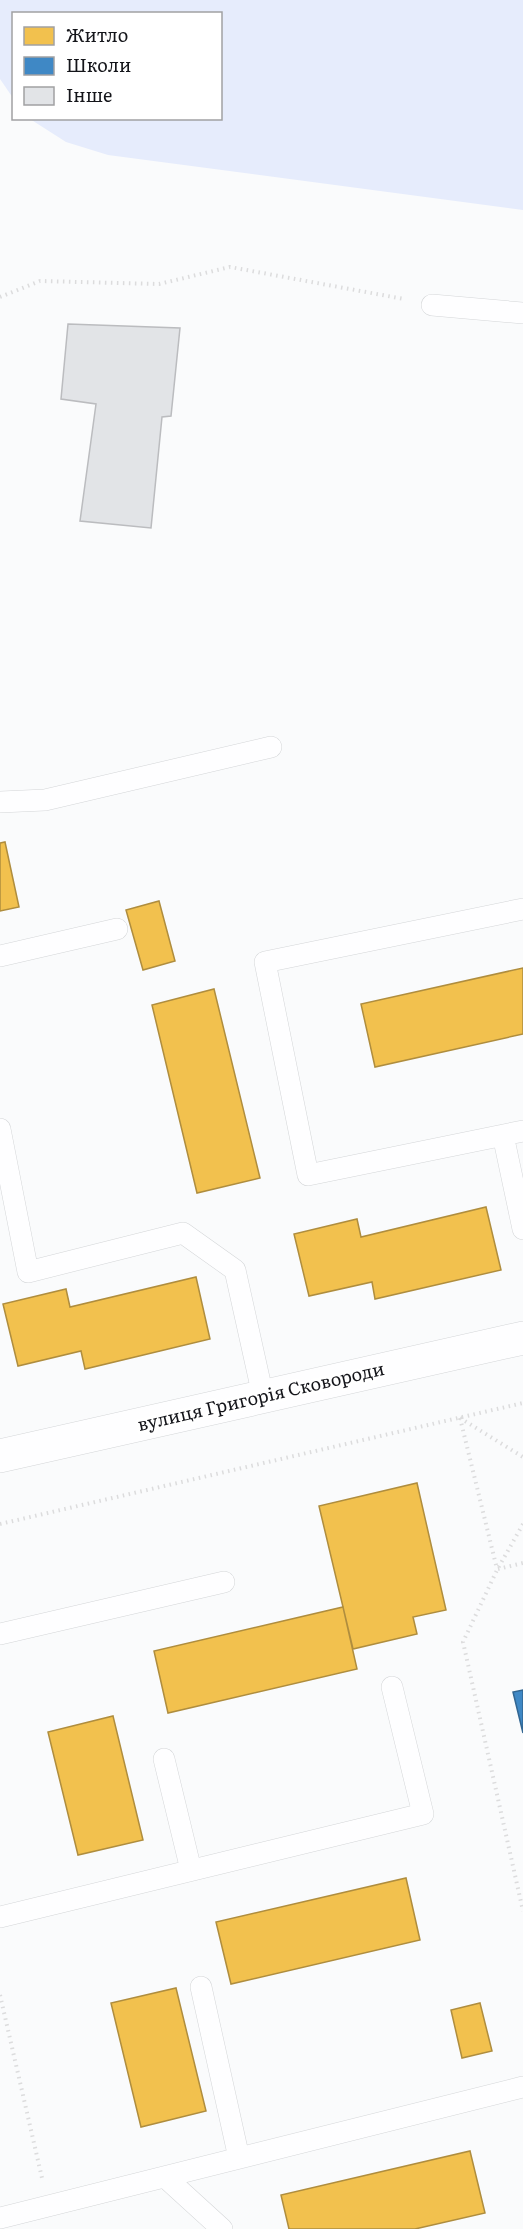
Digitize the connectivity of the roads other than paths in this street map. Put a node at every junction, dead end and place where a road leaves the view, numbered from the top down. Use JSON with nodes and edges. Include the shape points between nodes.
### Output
{"nodes":[{"id":1,"x":437,"y":305,"type":"road end"},
{"id":2,"x":523,"y":313,"type":"edge"},
{"id":3,"x":271,"y":747,"type":"dead end"},
{"id":4,"x":0,"y":802,"type":"edge"},
{"id":5,"x":523,"y":909,"type":"edge"},
{"id":6,"x":117,"y":929,"type":"dead end"},
{"id":7,"x":0,"y":956,"type":"edge"},
{"id":8,"x":0,"y":1129,"type":"edge"},
{"id":9,"x":513,"y":1133,"type":"edge"},
{"id":10,"x":523,"y":1229,"type":"edge"},
{"id":11,"x":523,"y":1338,"type":"edge"},
{"id":12,"x":263,"y":1396,"type":"junction"},
{"id":13,"x":0,"y":1456,"type":"edge"},
{"id":14,"x":224,"y":1582,"type":"dead end"},
{"id":15,"x":0,"y":1634,"type":"edge"},
{"id":16,"x":392,"y":1687,"type":"dead end"},
{"id":17,"x":164,"y":1759,"type":"dead end"},
{"id":18,"x":192,"y":1870,"type":"junction"},
{"id":19,"x":0,"y":1917,"type":"edge"},
{"id":20,"x":201,"y":1987,"type":"dead end"},
{"id":21,"x":523,"y":2087,"type":"edge"},
{"id":22,"x":239,"y":2158,"type":"junction"},
{"id":23,"x":165,"y":2176,"type":"junction"},
{"id":24,"x":0,"y":2218,"type":"edge"},
{"id":25,"x":222,"y":2229,"type":"edge"}],
"edges":[{"from":1,"to":2,"type":"lane"},
{"from":3,"to":4,"type":"lane","via":[[45,800]]},
{"from":5,"to":9,"type":"lane","via":[[265,962],[308,1175]]},
{"from":6,"to":7,"type":"lane"},
{"from":8,"to":12,"type":"lane","via":[[28,1272],[183,1233],[236,1270]]},
{"from":9,"to":10,"type":"lane"},
{"from":11,"to":12,"type":"street","name":"вулиця Григорія Сковороди"},
{"from":12,"to":13,"type":"street","name":"вулиця Григорія Сковороди"},
{"from":14,"to":15,"type":"lane"},
{"from":16,"to":18,"type":"lane","via":[[423,1814]]},
{"from":17,"to":18,"type":"lane"},
{"from":18,"to":19,"type":"lane"},
{"from":20,"to":22,"type":"lane"},
{"from":21,"to":22,"type":"lane"},
{"from":22,"to":23,"type":"lane"},
{"from":23,"to":24,"type":"lane"},
{"from":23,"to":25,"type":"lane"}]}
